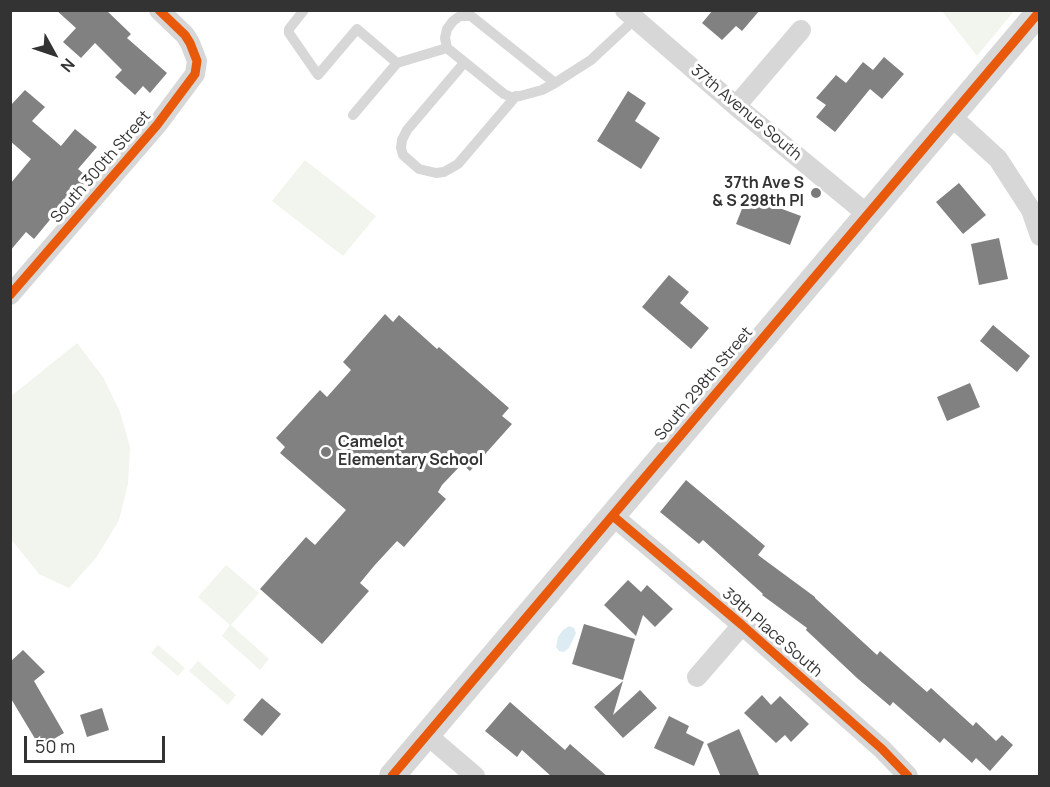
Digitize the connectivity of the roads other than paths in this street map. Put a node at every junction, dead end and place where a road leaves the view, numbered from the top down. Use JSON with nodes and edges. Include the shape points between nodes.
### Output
{"nodes":[{"id":1,"x":159,"y":10,"type":"edge"},
{"id":2,"x":304,"y":10,"type":"edge"},
{"id":3,"x":1040,"y":11,"type":"edge"},
{"id":4,"x":630,"y":15,"type":"edge"},
{"id":5,"x":801,"y":30,"type":"dead end"},
{"id":6,"x":447,"y":48,"type":"junction"},
{"id":7,"x":397,"y":63,"type":"junction"},
{"id":8,"x":464,"y":63,"type":"junction"},
{"id":9,"x":555,"y":83,"type":"junction"},
{"id":10,"x":516,"y":96,"type":"junction"},
{"id":11,"x":736,"y":106,"type":"junction"},
{"id":12,"x":354,"y":115,"type":"dead end"},
{"id":13,"x":951,"y":116,"type":"junction"},
{"id":14,"x":1035,"y":208,"type":"edge"},
{"id":15,"x":868,"y":215,"type":"junction"},
{"id":16,"x":1040,"y":236,"type":"edge"},
{"id":17,"x":10,"y":295,"type":"edge"},
{"id":18,"x":612,"y":516,"type":"junction"},
{"id":19,"x":742,"y":625,"type":"junction"},
{"id":20,"x":697,"y":677,"type":"dead end"},
{"id":21,"x":427,"y":735,"type":"junction"},
{"id":22,"x":392,"y":777,"type":"edge"},
{"id":23,"x":475,"y":777,"type":"edge"},
{"id":24,"x":908,"y":777,"type":"edge"}],
"edges":[{"from":1,"to":17,"type":"street","name":"South 300th Street","via":[[185,35],[194,51],[195,74],[174,104]]},
{"from":2,"to":7,"type":"lane","via":[[289,33],[318,75],[357,29]]},
{"from":3,"to":13,"type":"street","name":"South 298th Street"},
{"from":4,"to":9,"type":"lane","via":[[591,60]]},
{"from":4,"to":11,"type":"street","name":"37th Avenue South"},
{"from":5,"to":11,"type":"street"},
{"from":6,"to":7,"type":"lane"},
{"from":6,"to":8,"type":"lane"},
{"from":6,"to":9,"type":"lane","via":[[447,29],[453,21],[471,16]]},
{"from":7,"to":12,"type":"lane"},
{"from":8,"to":10,"type":"lane","via":[[504,94]]},
{"from":8,"to":10,"type":"lane","via":[[402,140],[403,155],[419,169],[444,172],[458,164]]},
{"from":9,"to":10,"type":"lane"},
{"from":11,"to":15,"type":"street","name":"37th Avenue South"},
{"from":13,"to":14,"type":"street","via":[[998,159]]},
{"from":13,"to":15,"type":"street","name":"South 298th Street"},
{"from":14,"to":16,"type":"street"},
{"from":15,"to":18,"type":"street","name":"South 298th Street"},
{"from":18,"to":19,"type":"street","name":"39th Place South"},
{"from":18,"to":21,"type":"street","name":"South 298th Street"},
{"from":19,"to":20,"type":"street","name":"39th Place South"},
{"from":19,"to":24,"type":"street","name":"39th Place South","via":[[882,749]]},
{"from":21,"to":22,"type":"street","name":"South 298th Street"},
{"from":21,"to":23,"type":"street"}]}
